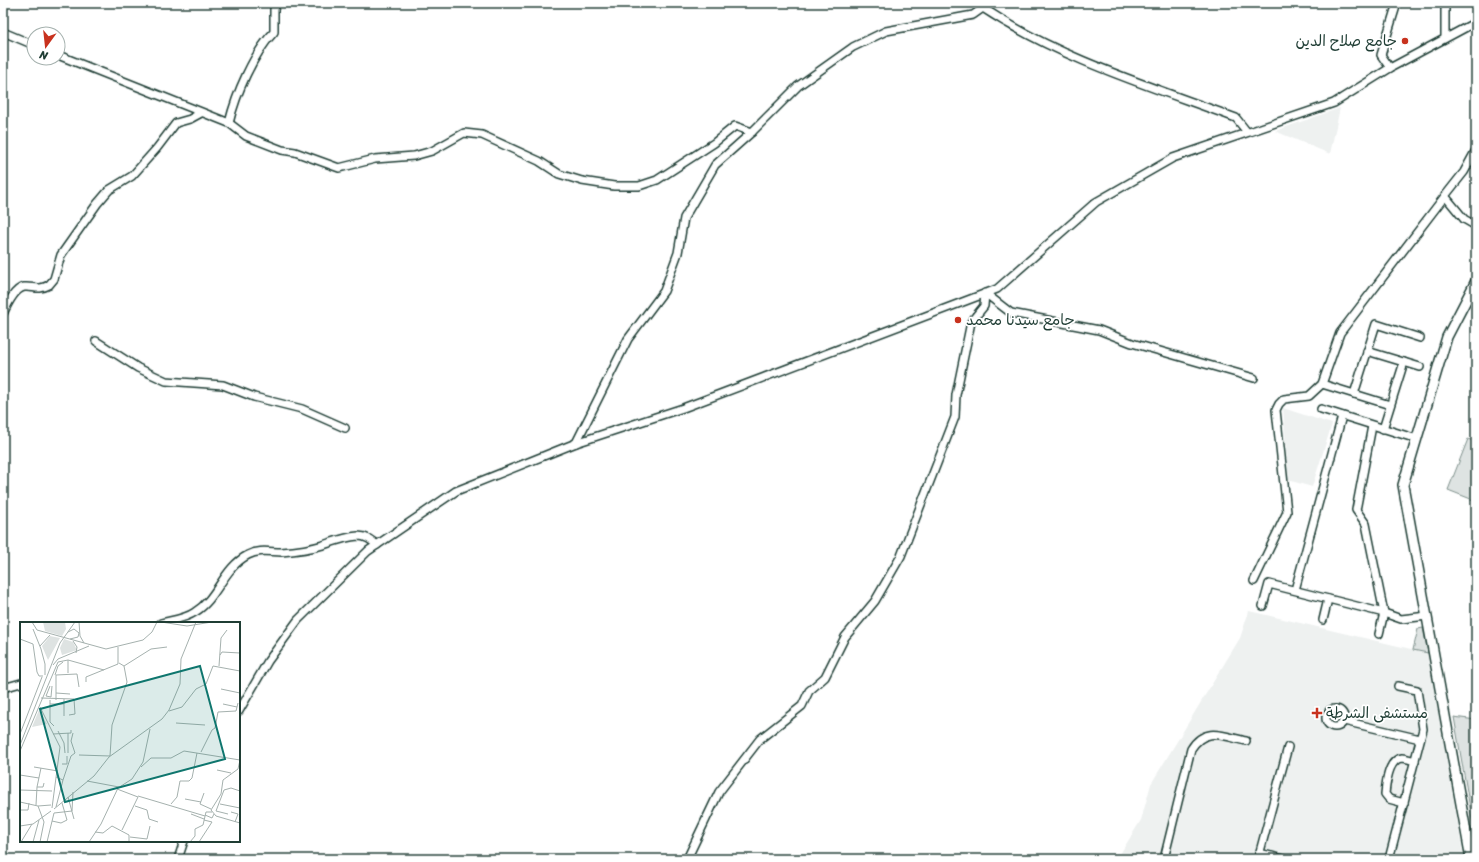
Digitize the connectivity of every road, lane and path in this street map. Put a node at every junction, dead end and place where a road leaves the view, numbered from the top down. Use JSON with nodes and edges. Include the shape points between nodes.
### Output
{"nodes":[{"id":1,"x":277,"y":3,"type":"edge"},
{"id":2,"x":990,"y":3,"type":"edge"},
{"id":3,"x":1397,"y":3,"type":"edge"},
{"id":4,"x":1445,"y":3,"type":"edge"},
{"id":5,"x":983,"y":8,"type":"junction"},
{"id":6,"x":1476,"y":22,"type":"edge"},
{"id":7,"x":3,"y":32,"type":"edge"},
{"id":8,"x":1445,"y":38,"type":"junction"},
{"id":9,"x":26,"y":42,"type":"edge"},
{"id":10,"x":66,"y":58,"type":"edge"},
{"id":11,"x":1390,"y":68,"type":"junction"},
{"id":12,"x":201,"y":113,"type":"junction"},
{"id":13,"x":229,"y":124,"type":"junction"},
{"id":14,"x":752,"y":132,"type":"junction"},
{"id":15,"x":1247,"y":132,"type":"junction"},
{"id":16,"x":1476,"y":150,"type":"edge"},
{"id":17,"x":1444,"y":196,"type":"junction"},
{"id":18,"x":1476,"y":226,"type":"edge"},
{"id":19,"x":1475,"y":286,"type":"edge"},
{"id":20,"x":985,"y":293,"type":"junction"},
{"id":21,"x":3,"y":314,"type":"edge"},
{"id":22,"x":1420,"y":338,"type":"dead end"},
{"id":23,"x":96,"y":341,"type":"dead end"},
{"id":24,"x":1368,"y":351,"type":"junction"},
{"id":25,"x":1404,"y":362,"type":"junction"},
{"id":26,"x":1420,"y":367,"type":"dead end"},
{"id":27,"x":1254,"y":378,"type":"dead end"},
{"id":28,"x":1322,"y":384,"type":"junction"},
{"id":29,"x":1354,"y":394,"type":"junction"},
{"id":30,"x":1390,"y":405,"type":"junction"},
{"id":31,"x":1321,"y":409,"type":"dead end"},
{"id":32,"x":1342,"y":416,"type":"junction"},
{"id":33,"x":1372,"y":426,"type":"junction"},
{"id":34,"x":345,"y":428,"type":"dead end"},
{"id":35,"x":1383,"y":429,"type":"junction"},
{"id":36,"x":1416,"y":439,"type":"junction"},
{"id":37,"x":576,"y":443,"type":"junction"},
{"id":38,"x":376,"y":545,"type":"junction"},
{"id":39,"x":1254,"y":581,"type":"dead end"},
{"id":40,"x":1295,"y":590,"type":"junction"},
{"id":41,"x":1328,"y":599,"type":"junction"},
{"id":42,"x":1263,"y":606,"type":"dead end"},
{"id":43,"x":1384,"y":613,"type":"junction"},
{"id":44,"x":1427,"y":616,"type":"junction"},
{"id":45,"x":1322,"y":620,"type":"dead end"},
{"id":46,"x":165,"y":622,"type":"edge"},
{"id":47,"x":1379,"y":634,"type":"dead end"},
{"id":48,"x":20,"y":683,"type":"edge"},
{"id":49,"x":1398,"y":686,"type":"dead end"},
{"id":50,"x":3,"y":688,"type":"edge"},
{"id":51,"x":240,"y":710,"type":"edge"},
{"id":52,"x":1344,"y":721,"type":"dead end"},
{"id":53,"x":1420,"y":739,"type":"junction"},
{"id":54,"x":1246,"y":741,"type":"dead end"},
{"id":55,"x":1288,"y":747,"type":"dead end"},
{"id":56,"x":1414,"y":761,"type":"junction"},
{"id":57,"x":1404,"y":803,"type":"junction"},
{"id":58,"x":184,"y":842,"type":"edge"},
{"id":59,"x":1258,"y":856,"type":"edge"},
{"id":60,"x":178,"y":859,"type":"edge"},
{"id":61,"x":687,"y":859,"type":"edge"},
{"id":62,"x":1164,"y":859,"type":"edge"},
{"id":63,"x":1284,"y":859,"type":"edge"},
{"id":64,"x":1389,"y":859,"type":"edge"},
{"id":65,"x":1471,"y":859,"type":"edge"}],
"edges":[{"from":1,"to":13,"type":"street","via":[[274,9],[274,32],[264,42],[254,60],[233,107]]},
{"from":2,"to":5,"type":"street"},
{"from":3,"to":11,"type":"street","via":[[1381,55]]},
{"from":4,"to":8,"type":"street"},
{"from":5,"to":14,"type":"street","via":[[973,15],[886,31],[853,47],[798,86]]},
{"from":5,"to":15,"type":"street","via":[[1014,29],[1072,57],[1236,118]]},
{"from":6,"to":8,"type":"street"},
{"from":7,"to":9,"type":"street"},
{"from":8,"to":11,"type":"street"},
{"from":10,"to":12,"type":"street"},
{"from":11,"to":15,"type":"street","via":[[1334,103]]},
{"from":12,"to":13,"type":"street"},
{"from":12,"to":21,"type":"street","via":[[176,123],[132,176],[109,190],[75,232],[61,255],[54,278],[49,285],[34,289],[24,287],[16,292]]},
{"from":13,"to":14,"type":"street","via":[[246,136],[339,168],[375,159],[414,156],[432,151],[464,133],[482,134],[560,174],[582,181],[614,186],[639,186],[657,180],[714,143],[735,126]]},
{"from":14,"to":37,"type":"street","via":[[715,165],[684,218],[678,253],[664,291],[628,339]]},
{"from":15,"to":20,"type":"street","via":[[1173,158],[1096,202],[997,289]]},
{"from":16,"to":17,"type":"street","via":[[1464,172]]},
{"from":17,"to":18,"type":"street","via":[[1464,219]]},
{"from":17,"to":28,"type":"street","via":[[1340,333]]},
{"from":19,"to":36,"type":"street","via":[[1447,336]]},
{"from":20,"to":27,"type":"street","via":[[1011,313],[1099,330]]},
{"from":20,"to":37,"type":"street","via":[[683,408]]},
{"from":20,"to":61,"type":"street","via":[[984,306],[971,322],[956,395],[955,418],[901,556],[875,601],[845,637],[825,677],[809,691],[802,706],[760,740],[720,792]]},
{"from":22,"to":24,"type":"street","via":[[1376,324]]},
{"from":23,"to":34,"type":"street","via":[[138,368],[166,381],[223,384],[254,397],[302,409]]},
{"from":24,"to":25,"type":"street"},
{"from":24,"to":29,"type":"street"},
{"from":25,"to":26,"type":"street"},
{"from":25,"to":30,"type":"street"},
{"from":28,"to":29,"type":"street"},
{"from":28,"to":39,"type":"street","via":[[1309,396],[1284,399],[1278,404],[1276,410],[1287,512]]},
{"from":29,"to":30,"type":"street"},
{"from":30,"to":35,"type":"street"},
{"from":31,"to":32,"type":"street"},
{"from":32,"to":33,"type":"street"},
{"from":32,"to":40,"type":"street"},
{"from":33,"to":35,"type":"street"},
{"from":33,"to":43,"type":"street","via":[[1356,510],[1366,524]]},
{"from":35,"to":36,"type":"street"},
{"from":36,"to":44,"type":"street","via":[[1403,485]]},
{"from":37,"to":38,"type":"street","via":[[456,491]]},
{"from":38,"to":46,"type":"street","via":[[368,538],[359,536],[321,546],[280,552],[264,550],[249,554],[227,572],[197,612]]},
{"from":38,"to":51,"type":"street","via":[[298,620],[268,661]]},
{"from":40,"to":41,"type":"street"},
{"from":40,"to":42,"type":"street","via":[[1269,584]]},
{"from":41,"to":43,"type":"street"},
{"from":41,"to":45,"type":"street"},
{"from":43,"to":44,"type":"street","via":[[1401,619]]},
{"from":43,"to":47,"type":"street"},
{"from":44,"to":65,"type":"street"},
{"from":48,"to":50,"type":"street"},
{"from":49,"to":53,"type":"street","via":[[1417,690],[1423,729]]},
{"from":52,"to":53,"type":"street"},
{"from":53,"to":56,"type":"street"},
{"from":54,"to":62,"type":"street","via":[[1215,735],[1204,735],[1196,740],[1191,749]]},
{"from":55,"to":59,"type":"street"},
{"from":56,"to":57,"type":"street"},
{"from":56,"to":57,"type":"street","via":[[1401,758],[1390,769],[1385,794],[1389,799]]},
{"from":57,"to":64,"type":"street"},
{"from":58,"to":60,"type":"street"},
{"from":59,"to":63,"type":"street"}]}
